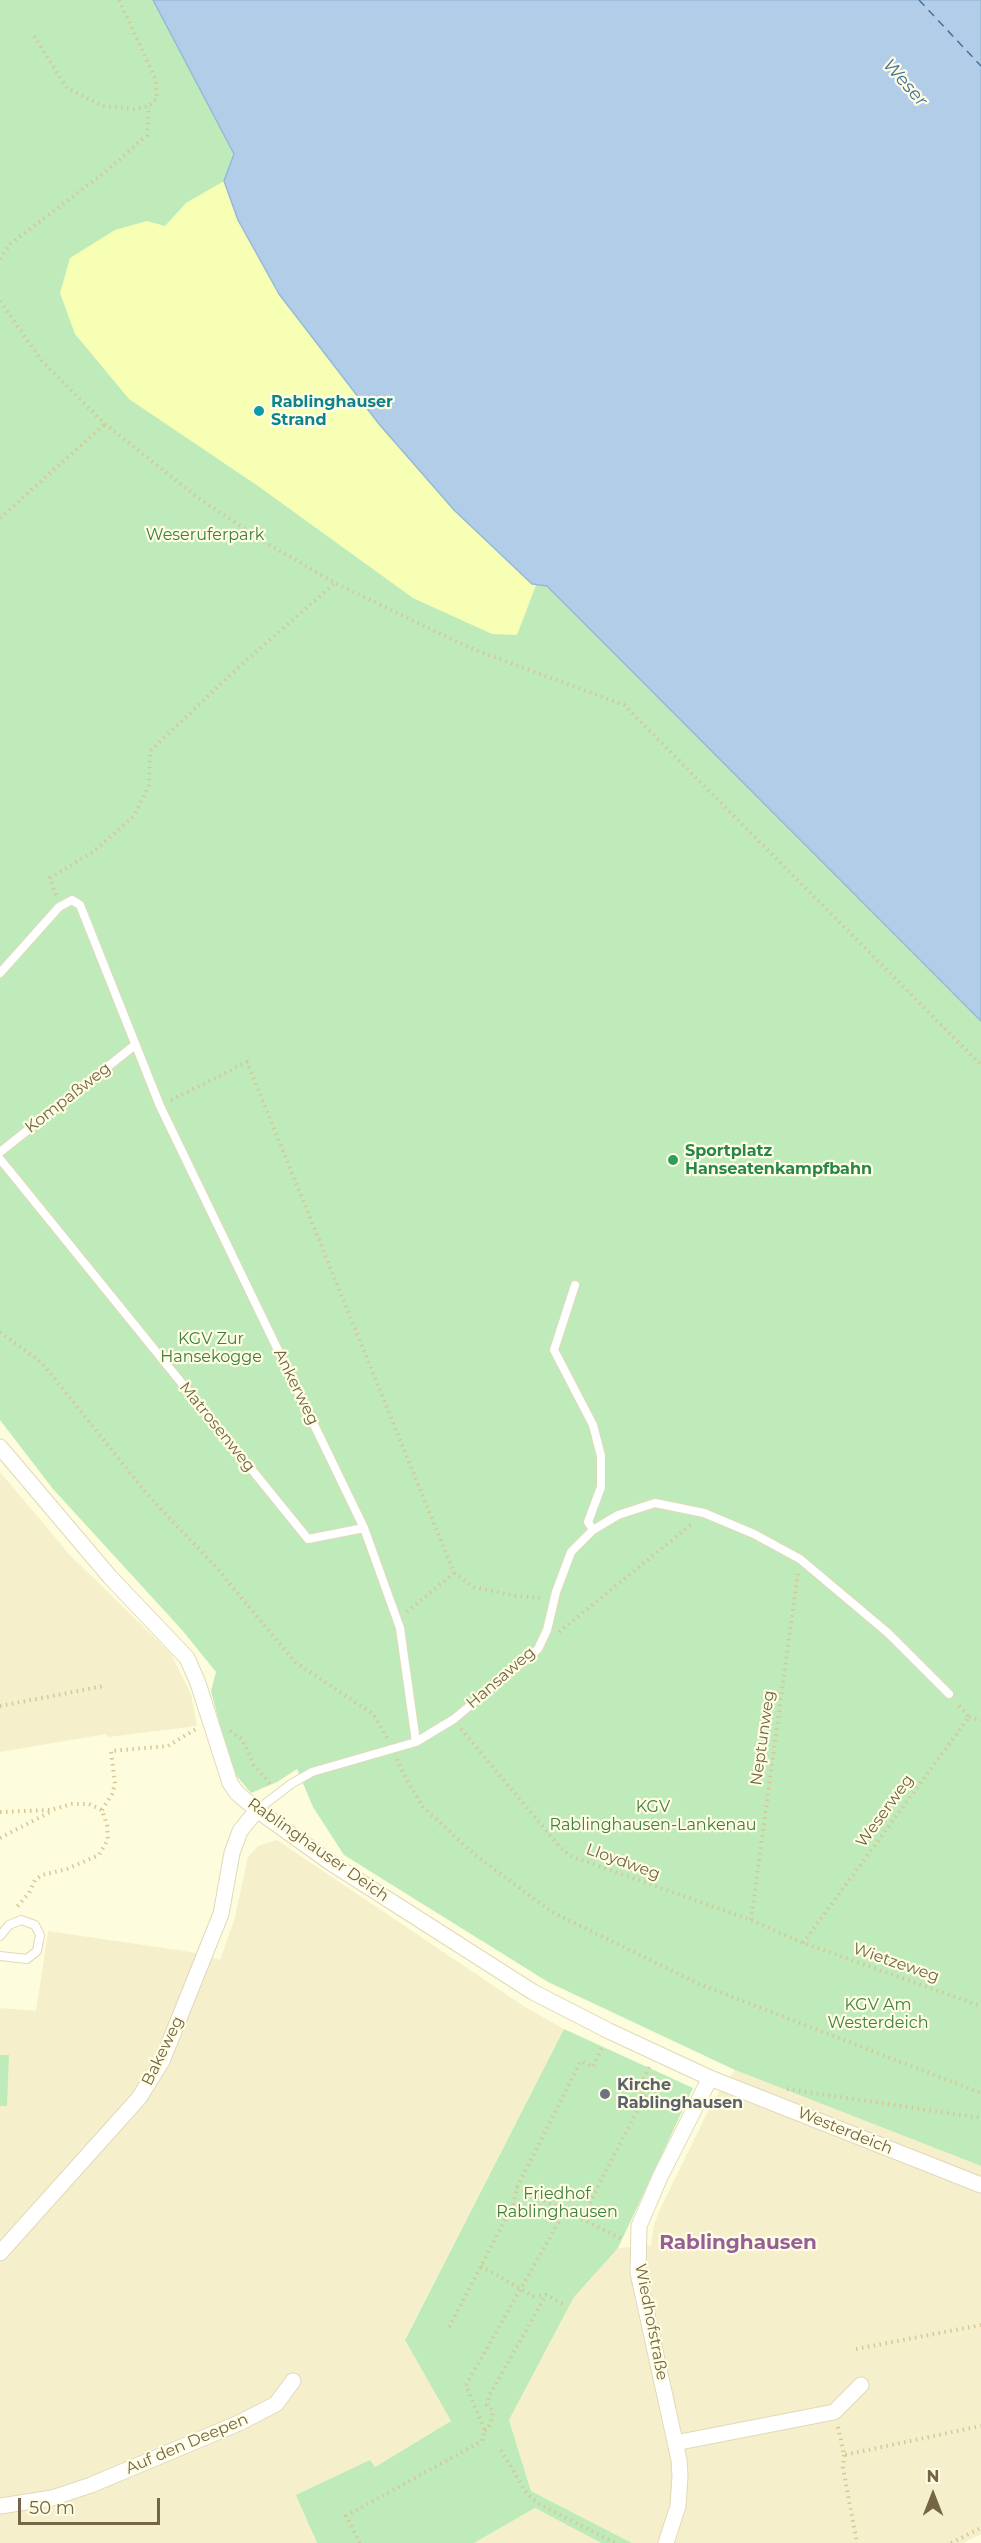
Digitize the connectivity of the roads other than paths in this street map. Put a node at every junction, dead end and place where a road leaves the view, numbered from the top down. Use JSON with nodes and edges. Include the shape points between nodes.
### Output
{"nodes":[{"id":1,"x":0,"y":973,"type":"edge"},
{"id":2,"x":135,"y":1045,"type":"junction"},
{"id":3,"x":0,"y":1152,"type":"edge"},
{"id":4,"x":0,"y":1160,"type":"edge"},
{"id":5,"x":575,"y":1285,"type":"dead end"},
{"id":6,"x":0,"y":1447,"type":"edge"},
{"id":7,"x":364,"y":1528,"type":"junction"},
{"id":8,"x":593,"y":1530,"type":"junction"},
{"id":9,"x":949,"y":1694,"type":"road end"},
{"id":10,"x":416,"y":1742,"type":"junction"},
{"id":11,"x":257,"y":1810,"type":"junction"},
{"id":12,"x":0,"y":1936,"type":"edge"},
{"id":13,"x":0,"y":1956,"type":"edge"},
{"id":14,"x":710,"y":2078,"type":"junction"},
{"id":15,"x":981,"y":2185,"type":"edge"},
{"id":16,"x":0,"y":2253,"type":"edge"},
{"id":17,"x":293,"y":2381,"type":"dead end"},
{"id":18,"x":861,"y":2385,"type":"dead end"},
{"id":19,"x":675,"y":2444,"type":"junction"},
{"id":20,"x":0,"y":2506,"type":"edge"},
{"id":21,"x":666,"y":2543,"type":"edge"}],
"edges":[{"from":1,"to":2,"type":"lane","name":"Ankerweg","via":[[59,907],[72,900],[80,905]]},
{"from":2,"to":3,"type":"lane","name":"Kompaßweg"},
{"from":2,"to":7,"type":"lane","name":"Ankerweg","via":[[160,1106]]},
{"from":4,"to":7,"type":"lane","name":"Matrosenweg","via":[[308,1539]]},
{"from":5,"to":8,"type":"lane","via":[[554,1350],[593,1425],[601,1456],[601,1487],[588,1522]]},
{"from":6,"to":11,"type":"street","name":"Rablinghauser Deich","via":[[75,1537],[187,1658],[230,1783]]},
{"from":7,"to":10,"type":"lane","name":"Ankerweg","via":[[400,1628]]},
{"from":8,"to":9,"type":"lane","name":"Hansaweg","via":[[618,1515],[656,1503],[704,1513],[753,1534],[800,1559],[888,1633]]},
{"from":8,"to":10,"type":"lane","name":"Hansaweg","via":[[571,1552],[538,1649],[454,1719]]},
{"from":10,"to":11,"type":"lane","name":"Hansaweg","via":[[312,1772]]},
{"from":11,"to":14,"type":"street","name":"Rablinghauser Deich","via":[[331,1863],[533,1992]]},
{"from":11,"to":16,"type":"street","name":"Bakeweg","via":[[240,1831],[221,1914],[162,2061],[139,2098]]},
{"from":12,"to":13,"type":"lane","via":[[9,1925],[21,1920],[35,1925],[40,1935],[37,1951],[27,1959]]},
{"from":14,"to":15,"type":"street","name":"Westerdeich"},
{"from":14,"to":19,"type":"street","name":"Wiedhofstraße","via":[[639,2226],[638,2273]]},
{"from":17,"to":20,"type":"street","name":"Auf den Deepen","via":[[276,2404],[239,2423],[91,2486],[52,2498]]},
{"from":18,"to":19,"type":"street","via":[[834,2412]]},
{"from":19,"to":21,"type":"street","name":"Wiedhofstraße","via":[[680,2492]]}]}
